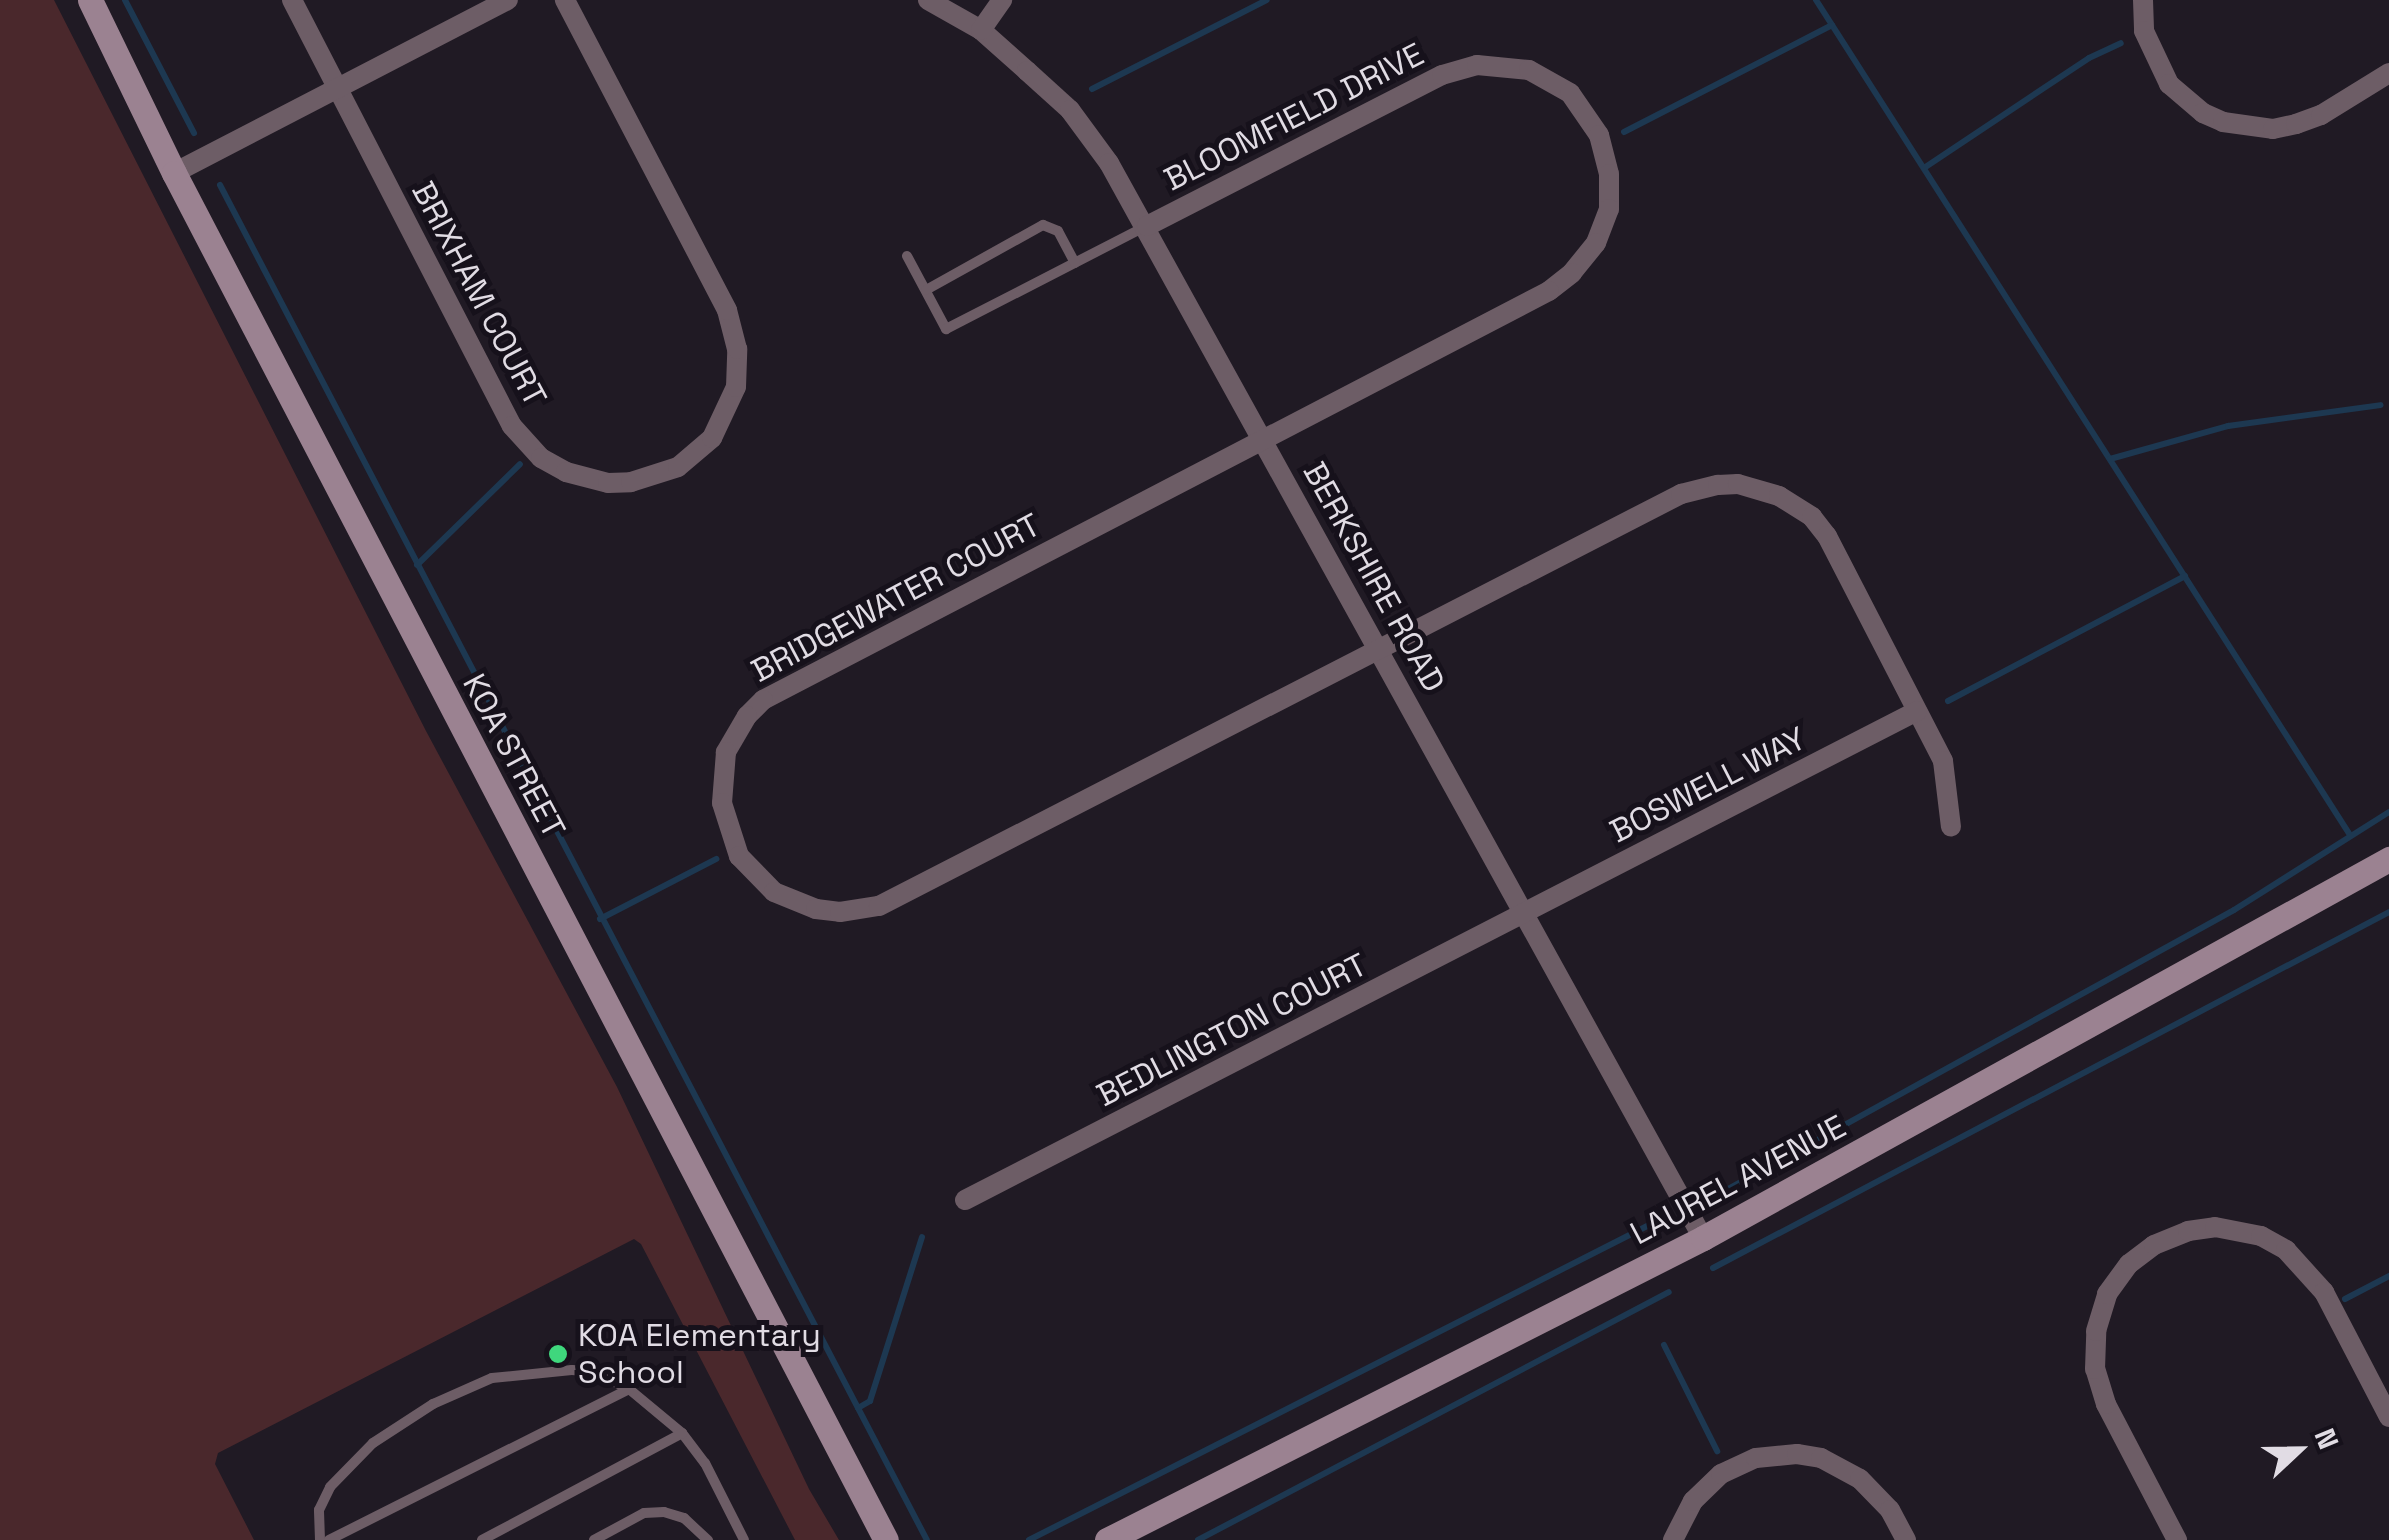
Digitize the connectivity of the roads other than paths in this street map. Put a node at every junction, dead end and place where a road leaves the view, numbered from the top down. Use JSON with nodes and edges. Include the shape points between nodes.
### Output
{"nodes":[{"id":1,"x":90,"y":0,"type":"edge"},
{"id":2,"x":292,"y":0,"type":"edge"},
{"id":3,"x":508,"y":0,"type":"edge"},
{"id":4,"x":565,"y":0,"type":"edge"},
{"id":5,"x":928,"y":0,"type":"edge"},
{"id":6,"x":1002,"y":0,"type":"edge"},
{"id":7,"x":2143,"y":0,"type":"edge"},
{"id":8,"x":981,"y":30,"type":"junction"},
{"id":9,"x":2389,"y":73,"type":"edge"},
{"id":10,"x":337,"y":86,"type":"junction"},
{"id":11,"x":174,"y":173,"type":"junction"},
{"id":12,"x":1147,"y":226,"type":"junction"},
{"id":13,"x":907,"y":256,"type":"dead end"},
{"id":14,"x":1075,"y":263,"type":"junction"},
{"id":15,"x":926,"y":290,"type":"junction"},
{"id":16,"x":1263,"y":438,"type":"junction"},
{"id":17,"x":1380,"y":650,"type":"junction"},
{"id":18,"x":1917,"y":712,"type":"junction"},
{"id":19,"x":1951,"y":827,"type":"dead end"},
{"id":20,"x":2389,"y":859,"type":"edge"},
{"id":21,"x":1526,"y":912,"type":"junction"},
{"id":22,"x":965,"y":1200,"type":"dead end"},
{"id":23,"x":1703,"y":1238,"type":"junction"},
{"id":24,"x":629,"y":1389,"type":"junction"},
{"id":25,"x":2389,"y":1417,"type":"edge"},
{"id":26,"x":682,"y":1434,"type":"junction"},
{"id":27,"x":320,"y":1540,"type":"edge"},
{"id":28,"x":329,"y":1540,"type":"edge"},
{"id":29,"x":482,"y":1540,"type":"edge"},
{"id":30,"x":594,"y":1540,"type":"edge"},
{"id":31,"x":708,"y":1540,"type":"edge"},
{"id":32,"x":744,"y":1540,"type":"edge"},
{"id":33,"x":886,"y":1540,"type":"edge"},
{"id":34,"x":1106,"y":1540,"type":"edge"},
{"id":35,"x":1672,"y":1540,"type":"edge"},
{"id":36,"x":1906,"y":1540,"type":"edge"},
{"id":37,"x":2177,"y":1540,"type":"edge"}],
"edges":[{"from":1,"to":11,"type":"main road","name":"KOA STREET"},
{"from":2,"to":10,"type":"street","name":"BRIXHAM COURT"},
{"from":3,"to":10,"type":"street"},
{"from":4,"to":10,"type":"street","name":"BRIXHAM COURT","via":[[734,328],[736,387],[723,422],[699,452],[656,477],[608,483],[586,478],[541,458],[525,442]]},
{"from":5,"to":8,"type":"street","name":"BERKSHIRE ROAD"},
{"from":6,"to":8,"type":"street"},
{"from":7,"to":9,"type":"street","via":[[2144,31],[2168,84],[2223,122],[2296,124],[2321,116]]},
{"from":8,"to":12,"type":"street","name":"BERKSHIRE ROAD","via":[[1070,110]]},
{"from":10,"to":11,"type":"street"},
{"from":11,"to":33,"type":"main road","name":"KOA STREET"},
{"from":12,"to":14,"type":"lane"},
{"from":12,"to":16,"type":"street","name":"BERKSHIRE ROAD"},
{"from":12,"to":16,"type":"street","name":"BLOOMFIELD DRIVE","via":[[1459,68],[1529,70],[1558,83],[1589,116],[1606,154],[1608,209],[1596,242],[1572,273],[1549,291]]},
{"from":13,"to":15,"type":"lane"},
{"from":14,"to":15,"type":"lane","via":[[1058,231],[1043,226]]},
{"from":14,"to":15,"type":"lane","via":[[946,329]]},
{"from":16,"to":17,"type":"street","name":"BERKSHIRE ROAD"},
{"from":16,"to":17,"type":"street","name":"BRIDGEWATER COURT","via":[[764,700],[735,732],[722,778],[722,803],[739,856],[793,902],[840,912],[879,906]]},
{"from":17,"to":18,"type":"street","name":"BRIDGEWATER COURT","via":[[1680,494],[1738,484],[1796,506],[1827,536]]},
{"from":17,"to":21,"type":"street","name":"BERKSHIRE ROAD"},
{"from":18,"to":19,"type":"street","name":"BRIDGEWATER COURT","via":[[1943,761]]},
{"from":18,"to":21,"type":"street","name":"BOSWELL WAY"},
{"from":20,"to":23,"type":"main road","name":"LAUREL AVENUE"},
{"from":21,"to":22,"type":"street","name":"BEDLINGTON COURT"},
{"from":21,"to":23,"type":"street","name":"BERKSHIRE ROAD"},
{"from":23,"to":34,"type":"main road","name":"LAUREL AVENUE"},
{"from":24,"to":26,"type":"lane"},
{"from":24,"to":27,"type":"lane","via":[[593,1372],[537,1371],[492,1378],[434,1404],[373,1443],[330,1487],[319,1510]]},
{"from":24,"to":28,"type":"lane"},
{"from":25,"to":37,"type":"street","via":[[2324,1292],[2286,1250],[2261,1236],[2216,1227],[2154,1245],[2107,1294],[2096,1331],[2095,1369],[2106,1404]]},
{"from":26,"to":29,"type":"lane"},
{"from":26,"to":32,"type":"lane"},
{"from":30,"to":31,"type":"lane","via":[[644,1513],[664,1512],[684,1518]]},
{"from":35,"to":36,"type":"street","via":[[1693,1500],[1720,1474],[1756,1458],[1797,1454],[1860,1479],[1890,1510]]}]}
